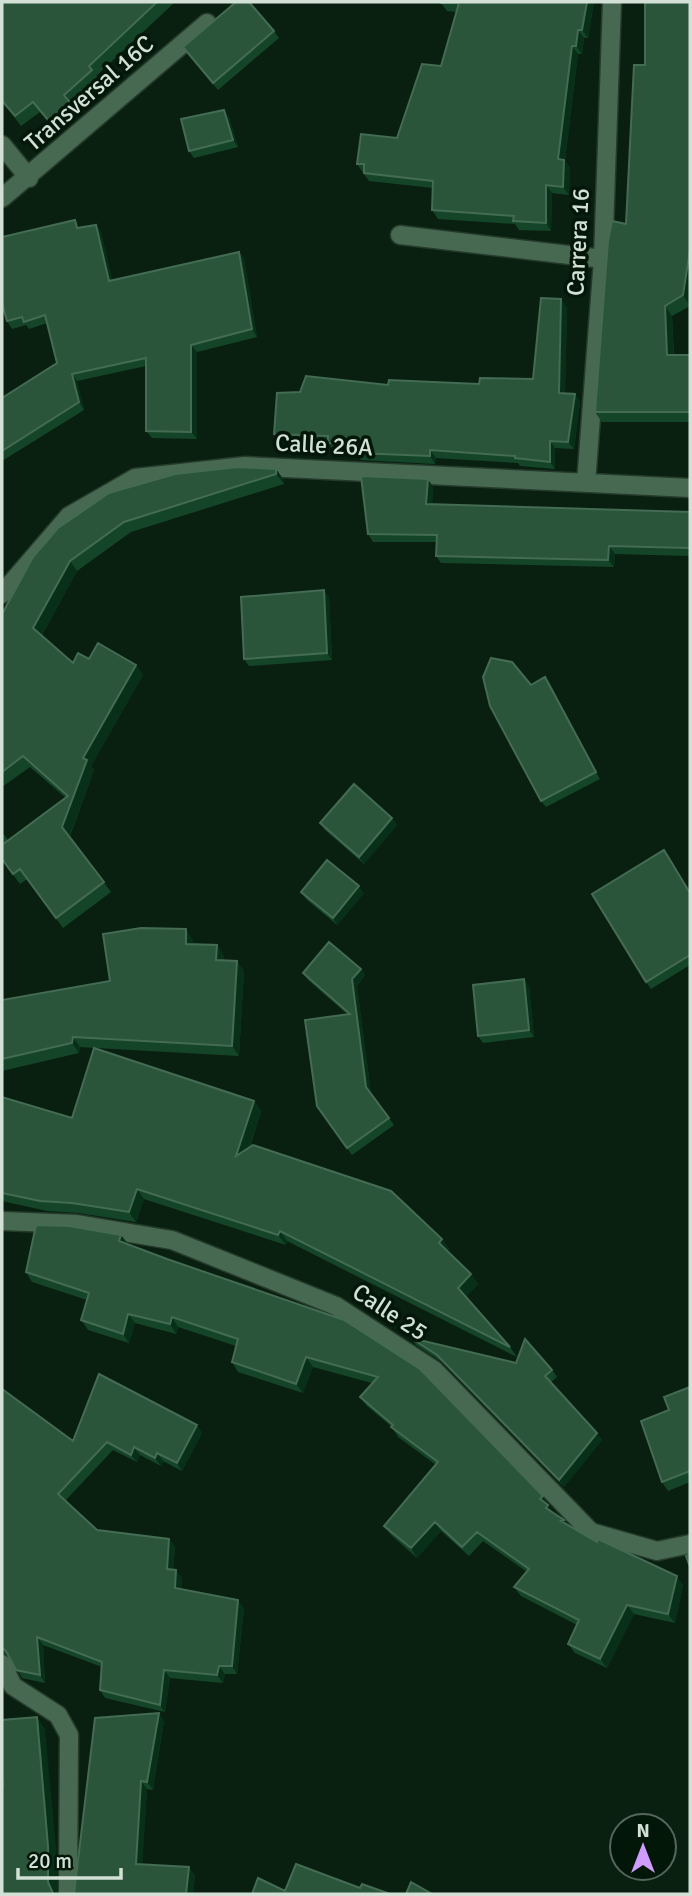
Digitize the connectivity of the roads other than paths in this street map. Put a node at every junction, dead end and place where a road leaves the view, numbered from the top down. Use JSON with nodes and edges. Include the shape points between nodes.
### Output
{"nodes":[{"id":1,"x":612,"y":2,"type":"edge"},
{"id":2,"x":207,"y":23,"type":"edge"},
{"id":3,"x":2,"y":145,"type":"edge"},
{"id":4,"x":29,"y":178,"type":"junction"},
{"id":5,"x":2,"y":198,"type":"edge"},
{"id":6,"x":400,"y":235,"type":"dead end"},
{"id":7,"x":603,"y":259,"type":"junction"},
{"id":8,"x":586,"y":484,"type":"junction"},
{"id":9,"x":690,"y":488,"type":"edge"},
{"id":10,"x":2,"y":594,"type":"edge"},
{"id":11,"x":2,"y":1221,"type":"edge"},
{"id":12,"x":690,"y":1544,"type":"edge"},
{"id":13,"x":2,"y":1664,"type":"edge"},
{"id":14,"x":68,"y":1894,"type":"edge"}],
"edges":[{"from":1,"to":7,"type":"street","name":"Carrera 16"},
{"from":2,"to":4,"type":"street","name":"Transversal 16C"},
{"from":3,"to":4,"type":"street"},
{"from":4,"to":5,"type":"street","name":"Transversal 16C"},
{"from":6,"to":7,"type":"street"},
{"from":7,"to":8,"type":"street","name":"Carrera 16"},
{"from":8,"to":9,"type":"street","name":"Calle 26A"},
{"from":8,"to":10,"type":"street","name":"Calle 26A","via":[[245,466],[135,478],[69,516]]},
{"from":11,"to":12,"type":"street","name":"Calle 25","via":[[77,1224],[172,1240],[336,1306],[435,1370],[591,1532],[657,1551]]},
{"from":13,"to":14,"type":"street","via":[[13,1686],[58,1715],[69,1734]]}]}
